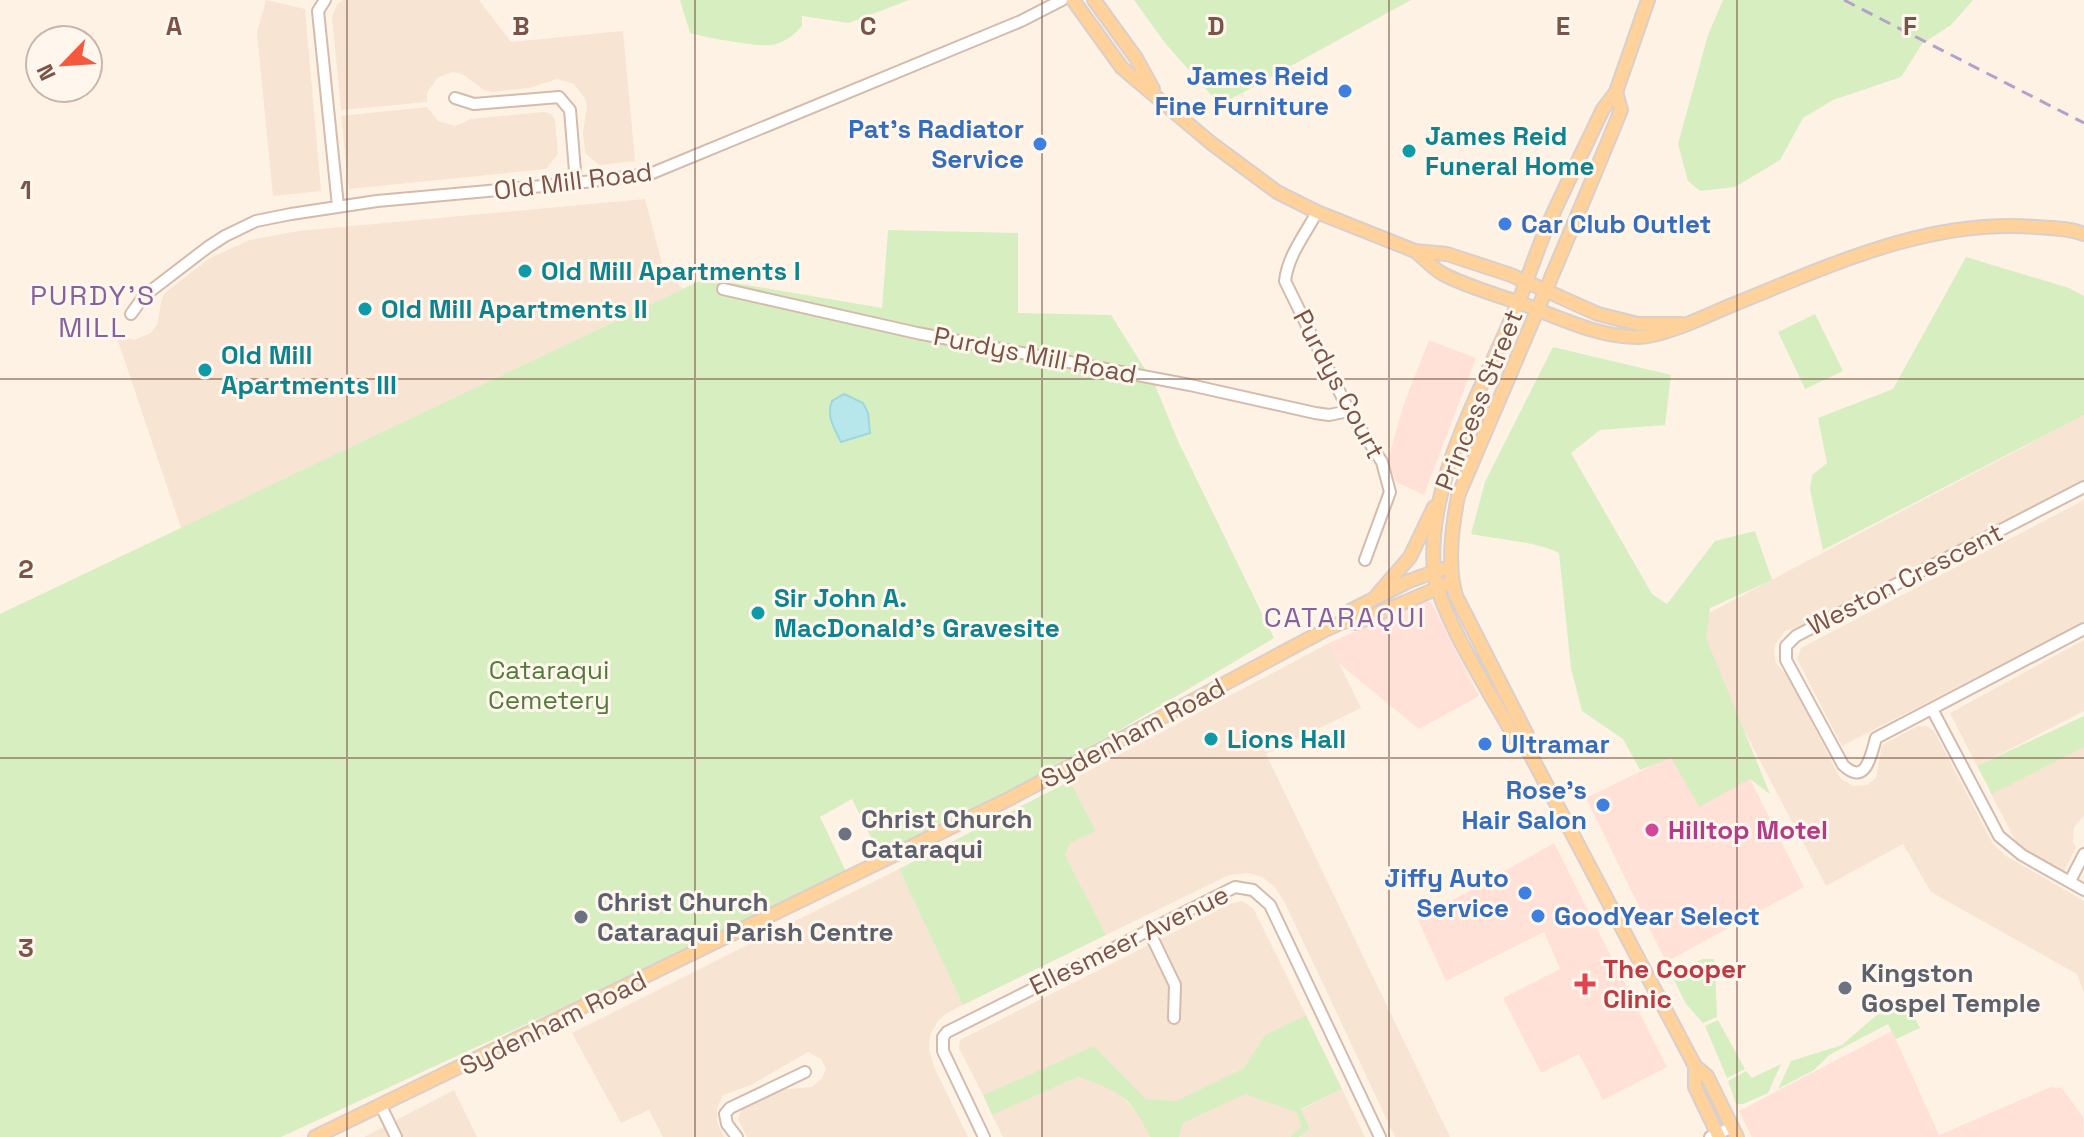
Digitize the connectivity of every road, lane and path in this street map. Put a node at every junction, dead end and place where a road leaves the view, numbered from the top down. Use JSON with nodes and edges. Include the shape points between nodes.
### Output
{"nodes":[{"id":1,"x":325,"y":0,"type":"edge"},
{"id":2,"x":1062,"y":0,"type":"edge"},
{"id":3,"x":1073,"y":0,"type":"edge"},
{"id":4,"x":1094,"y":0,"type":"edge"},
{"id":5,"x":1648,"y":0,"type":"edge"},
{"id":6,"x":1616,"y":92,"type":"junction"},
{"id":7,"x":1156,"y":95,"type":"junction"},
{"id":8,"x":455,"y":98,"type":"dead end"},
{"id":9,"x":576,"y":183,"type":"junction"},
{"id":10,"x":338,"y":206,"type":"junction"},
{"id":11,"x":1317,"y":212,"type":"junction"},
{"id":12,"x":2084,"y":234,"type":"edge"},
{"id":13,"x":1415,"y":251,"type":"junction"},
{"id":14,"x":1526,"y":282,"type":"junction"},
{"id":15,"x":723,"y":289,"type":"dead end"},
{"id":16,"x":1547,"y":291,"type":"junction"},
{"id":17,"x":1518,"y":303,"type":"junction"},
{"id":18,"x":1539,"y":310,"type":"junction"},
{"id":19,"x":131,"y":314,"type":"dead end"},
{"id":20,"x":1682,"y":324,"type":"junction"},
{"id":21,"x":1349,"y":411,"type":"junction"},
{"id":22,"x":2084,"y":487,"type":"edge"},
{"id":23,"x":1437,"y":501,"type":"junction"},
{"id":24,"x":1365,"y":560,"type":"dead end"},
{"id":25,"x":1452,"y":567,"type":"junction"},
{"id":26,"x":1434,"y":571,"type":"junction"},
{"id":27,"x":1452,"y":582,"type":"junction"},
{"id":28,"x":1437,"y":587,"type":"junction"},
{"id":29,"x":1373,"y":599,"type":"junction"},
{"id":30,"x":1345,"y":621,"type":"junction"},
{"id":31,"x":2084,"y":629,"type":"edge"},
{"id":32,"x":1932,"y":709,"type":"junction"},
{"id":33,"x":1529,"y":752,"type":"junction"},
{"id":34,"x":2084,"y":854,"type":"edge"},
{"id":35,"x":2070,"y":881,"type":"junction"},
{"id":36,"x":2084,"y":890,"type":"edge"},
{"id":37,"x":1148,"y":929,"type":"junction"},
{"id":38,"x":1174,"y":1018,"type":"dead end"},
{"id":39,"x":1695,"y":1066,"type":"junction"},
{"id":40,"x":805,"y":1072,"type":"dead end"},
{"id":41,"x":381,"y":1106,"type":"junction"},
{"id":42,"x":1735,"y":1132,"type":"edge"},
{"id":43,"x":1716,"y":1136,"type":"edge"},
{"id":44,"x":315,"y":1137,"type":"edge"},
{"id":45,"x":396,"y":1137,"type":"edge"},
{"id":46,"x":737,"y":1137,"type":"edge"},
{"id":47,"x":984,"y":1137,"type":"edge"},
{"id":48,"x":1380,"y":1137,"type":"edge"}],
"edges":[{"from":1,"to":10,"type":"street","via":[[318,11]]},
{"from":2,"to":9,"type":"street","name":"Old Mill Road","via":[[659,171]]},
{"from":3,"to":7,"type":"main road","via":[[1122,68]]},
{"from":4,"to":7,"type":"main road"},
{"from":5,"to":6,"type":"main road","name":"Princess Street"},
{"from":6,"to":14,"type":"main road","name":"Princess Street","via":[[1603,109]]},
{"from":6,"to":16,"type":"main road","name":"Princess Street","via":[[1621,110]]},
{"from":7,"to":11,"type":"main road","via":[[1247,171]]},
{"from":8,"to":9,"type":"street","via":[[474,104],[559,97],[570,110]]},
{"from":9,"to":10,"type":"street","name":"Old Mill Road"},
{"from":10,"to":19,"type":"street","name":"Old Mill Road","via":[[256,221],[225,236],[144,296]]},
{"from":11,"to":13,"type":"main road"},
{"from":11,"to":21,"type":"street","name":"Purdys Court","via":[[1292,254],[1285,281]]},
{"from":12,"to":20,"type":"main road","via":[[2015,225],[1928,235],[1879,247]]},
{"from":13,"to":14,"type":"main road","via":[[1447,254]]},
{"from":13,"to":17,"type":"main road","via":[[1441,274]]},
{"from":14,"to":16,"type":"main road"},
{"from":14,"to":17,"type":"main road","name":"Princess Street"},
{"from":15,"to":21,"type":"street","name":"Purdys Mill Road","via":[[1315,413]]},
{"from":16,"to":18,"type":"main road","name":"Princess Street"},
{"from":16,"to":20,"type":"main road","via":[[1616,320]]},
{"from":17,"to":18,"type":"main road"},
{"from":17,"to":23,"type":"main road","name":"Princess Street"},
{"from":18,"to":20,"type":"main road","via":[[1627,336],[1650,336]]},
{"from":18,"to":25,"type":"main road","name":"Princess Street","via":[[1458,496]]},
{"from":21,"to":24,"type":"street","name":"Purdys Court","via":[[1382,462],[1390,492]]},
{"from":22,"to":32,"type":"street","name":"Weston Crescent","via":[[1796,636],[1786,646],[1786,660],[1850,771],[1867,767],[1876,738]]},
{"from":23,"to":26,"type":"main road","name":"Princess Street"},
{"from":23,"to":29,"type":"main road","via":[[1410,557]]},
{"from":25,"to":26,"type":"main road","name":"Sydenham Road"},
{"from":25,"to":27,"type":"main road","name":"Princess Street"},
{"from":26,"to":28,"type":"main road","name":"Princess Street"},
{"from":26,"to":29,"type":"main road","name":"Sydenham Road"},
{"from":27,"to":28,"type":"main road","name":"Sydenham Road"},
{"from":27,"to":33,"type":"main road","name":"Princess Street","via":[[1527,735]]},
{"from":28,"to":30,"type":"main road","name":"Sydenham Road","via":[[1356,623]]},
{"from":28,"to":33,"type":"main road","name":"Princess Street","via":[[1516,740]]},
{"from":29,"to":30,"type":"main road","name":"Sydenham Road","via":[[1350,611]]},
{"from":30,"to":41,"type":"main road","name":"Sydenham Road","via":[[1007,800]]},
{"from":31,"to":32,"type":"street"},
{"from":32,"to":35,"type":"street","via":[[1999,836]]},
{"from":33,"to":39,"type":"main road","name":"Princess Street"},
{"from":34,"to":35,"type":"street"},
{"from":35,"to":36,"type":"street"},
{"from":37,"to":38,"type":"street","via":[[1175,985]]},
{"from":37,"to":47,"type":"street","name":"Ellesmeer Avenue","via":[[943,1037],[943,1051]]},
{"from":37,"to":48,"type":"street","name":"Ellesmeer Avenue","via":[[1229,888],[1247,888],[1265,898]]},
{"from":39,"to":42,"type":"main road","name":"Princess Street","via":[[1707,1076]]},
{"from":39,"to":43,"type":"main road","name":"Princess Street","via":[[1695,1087]]},
{"from":40,"to":46,"type":"street","via":[[730,1108],[727,1124]]},
{"from":41,"to":44,"type":"main road","name":"Sydenham Road"},
{"from":41,"to":45,"type":"street"},
{"from":42,"to":43,"type":"street"}]}
